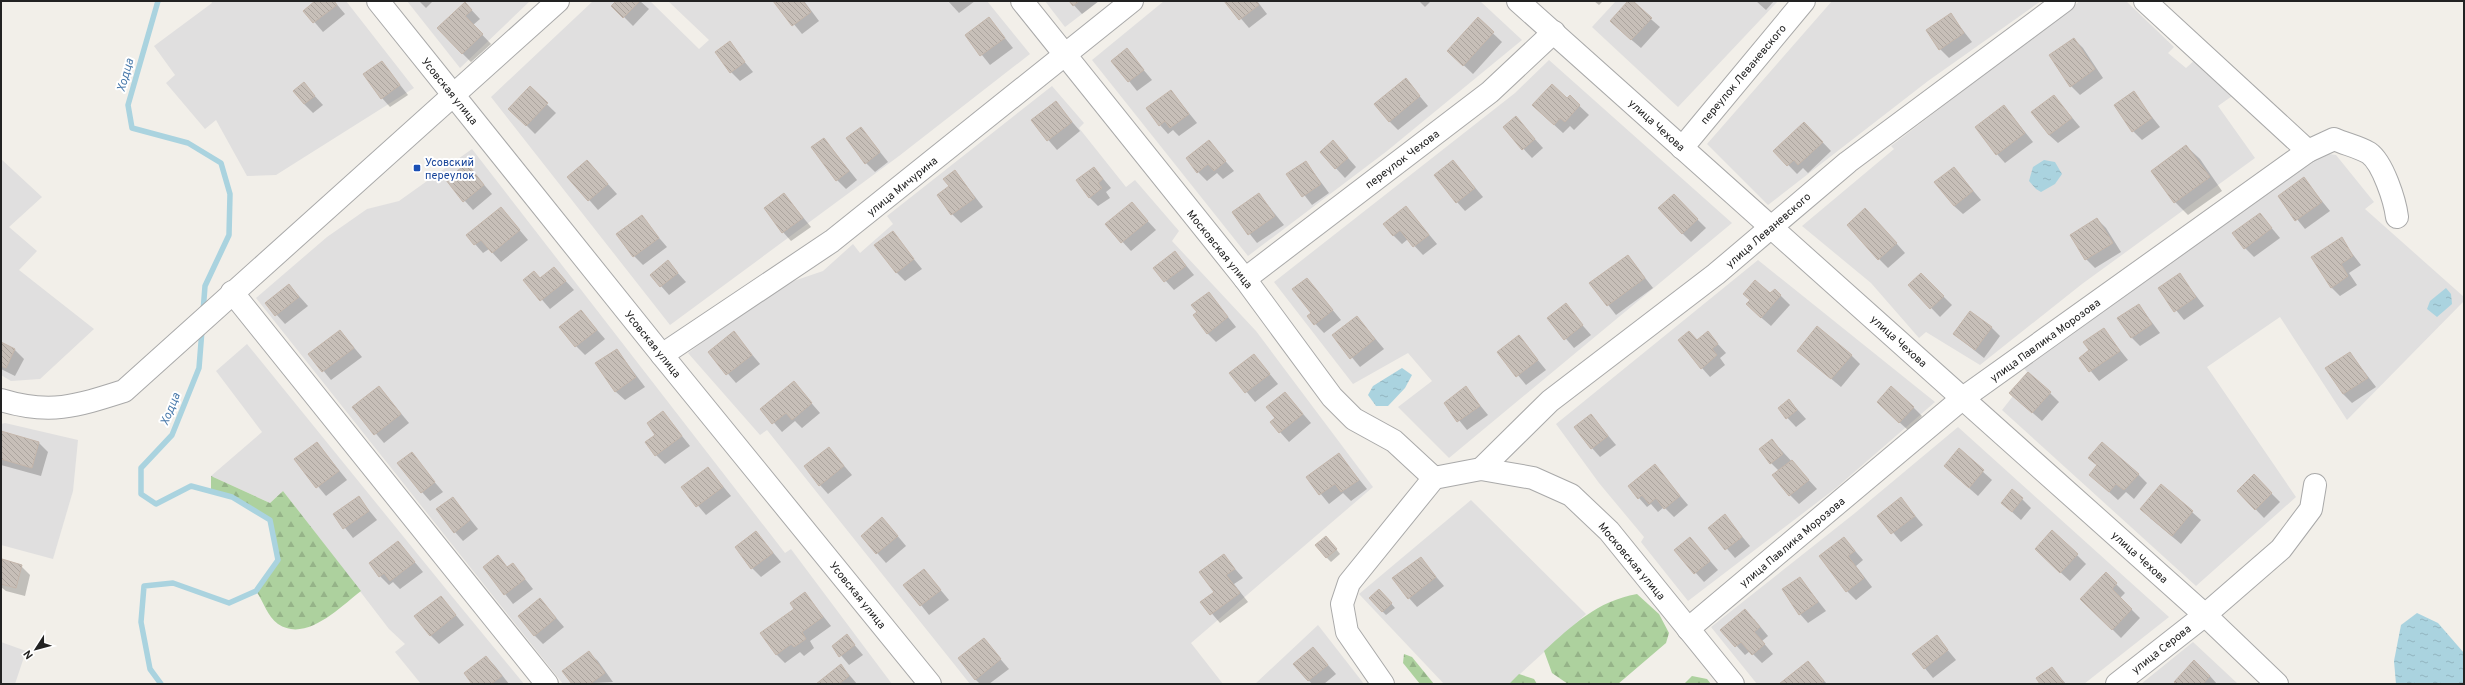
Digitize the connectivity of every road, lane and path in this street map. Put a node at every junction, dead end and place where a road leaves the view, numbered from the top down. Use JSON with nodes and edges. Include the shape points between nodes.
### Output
{"nodes":[{"id":1,"x":378,"y":1,"type":"edge"},
{"id":2,"x":558,"y":1,"type":"edge"},
{"id":3,"x":1022,"y":1,"type":"edge"},
{"id":4,"x":1132,"y":1,"type":"edge"},
{"id":5,"x":1518,"y":1,"type":"edge"},
{"id":6,"x":1804,"y":1,"type":"edge"},
{"id":7,"x":2064,"y":1,"type":"edge"},
{"id":8,"x":2145,"y":1,"type":"edge"},
{"id":9,"x":1554,"y":32,"type":"junction"},
{"id":10,"x":1064,"y":56,"type":"junction"},
{"id":11,"x":454,"y":95,"type":"junction"},
{"id":12,"x":1682,"y":148,"type":"junction"},
{"id":13,"x":2308,"y":151,"type":"junction"},
{"id":14,"x":2397,"y":217,"type":"dead end"},
{"id":15,"x":1771,"y":227,"type":"junction"},
{"id":16,"x":1245,"y":279,"type":"junction"},
{"id":17,"x":232,"y":292,"type":"junction"},
{"id":18,"x":662,"y":355,"type":"junction"},
{"id":19,"x":1963,"y":398,"type":"junction"},
{"id":20,"x":1,"y":400,"type":"edge"},
{"id":21,"x":1481,"y":468,"type":"junction"},
{"id":22,"x":1434,"y":478,"type":"junction"},
{"id":23,"x":2315,"y":485,"type":"dead end"},
{"id":24,"x":2205,"y":615,"type":"junction"},
{"id":25,"x":1688,"y":629,"type":"junction"},
{"id":26,"x":547,"y":684,"type":"edge"},
{"id":27,"x":930,"y":684,"type":"edge"},
{"id":28,"x":1383,"y":684,"type":"edge"},
{"id":29,"x":1733,"y":684,"type":"edge"},
{"id":30,"x":2116,"y":684,"type":"edge"},
{"id":31,"x":2276,"y":684,"type":"edge"}],
"edges":[{"from":1,"to":11,"type":"street","name":"Усовская улица"},
{"from":2,"to":11,"type":"street"},
{"from":3,"to":10,"type":"street","name":"Московская улица"},
{"from":4,"to":10,"type":"street","name":"улица Мичурина"},
{"from":5,"to":9,"type":"street","name":"улица Чехова"},
{"from":6,"to":12,"type":"street","name":"переулок Леваневского"},
{"from":7,"to":15,"type":"street","name":"улица Леваневского","via":[[1848,162]]},
{"from":8,"to":13,"type":"street"},
{"from":9,"to":12,"type":"street","name":"улица Чехова"},
{"from":9,"to":16,"type":"street","name":"переулок Чехова","via":[[1490,92]]},
{"from":10,"to":16,"type":"street","name":"Московская улица"},
{"from":10,"to":18,"type":"street","name":"улица Мичурина","via":[[832,241]]},
{"from":11,"to":17,"type":"street"},
{"from":11,"to":18,"type":"street","name":"Усовская улица"},
{"from":12,"to":15,"type":"street","name":"улица Чехова"},
{"from":13,"to":14,"type":"street","name":"улица Павлика Морозова","via":[[2334,140],[2370,154],[2387,181],[2395,201]]},
{"from":13,"to":19,"type":"street","name":"улица Павлика Морозова"},
{"from":15,"to":19,"type":"street","name":"улица Чехова"},
{"from":15,"to":21,"type":"street","name":"улица Леваневского","via":[[1716,274],[1550,401]]},
{"from":16,"to":22,"type":"street","name":"Московская улица","via":[[1332,397],[1354,419],[1394,441]]},
{"from":17,"to":20,"type":"street","via":[[124,391],[66,408],[36,409]]},
{"from":17,"to":26,"type":"street"},
{"from":18,"to":27,"type":"street","name":"Усовская улица"},
{"from":19,"to":24,"type":"street","name":"улица Чехова"},
{"from":19,"to":25,"type":"street","name":"улица Павлика Морозова"},
{"from":21,"to":22,"type":"street","name":"Московская улица"},
{"from":21,"to":25,"type":"street","name":"Московская улица","via":[[1533,478],[1571,495],[1609,531]]},
{"from":22,"to":28,"type":"street","via":[[1348,583],[1342,604],[1346,632]]},
{"from":23,"to":24,"type":"street","name":"улица Серова","via":[[2311,509],[2281,549]]},
{"from":24,"to":30,"type":"street","name":"улица Серова"},
{"from":24,"to":31,"type":"street","name":"улица Чехова"},
{"from":25,"to":29,"type":"street","name":"Московская улица"}]}
